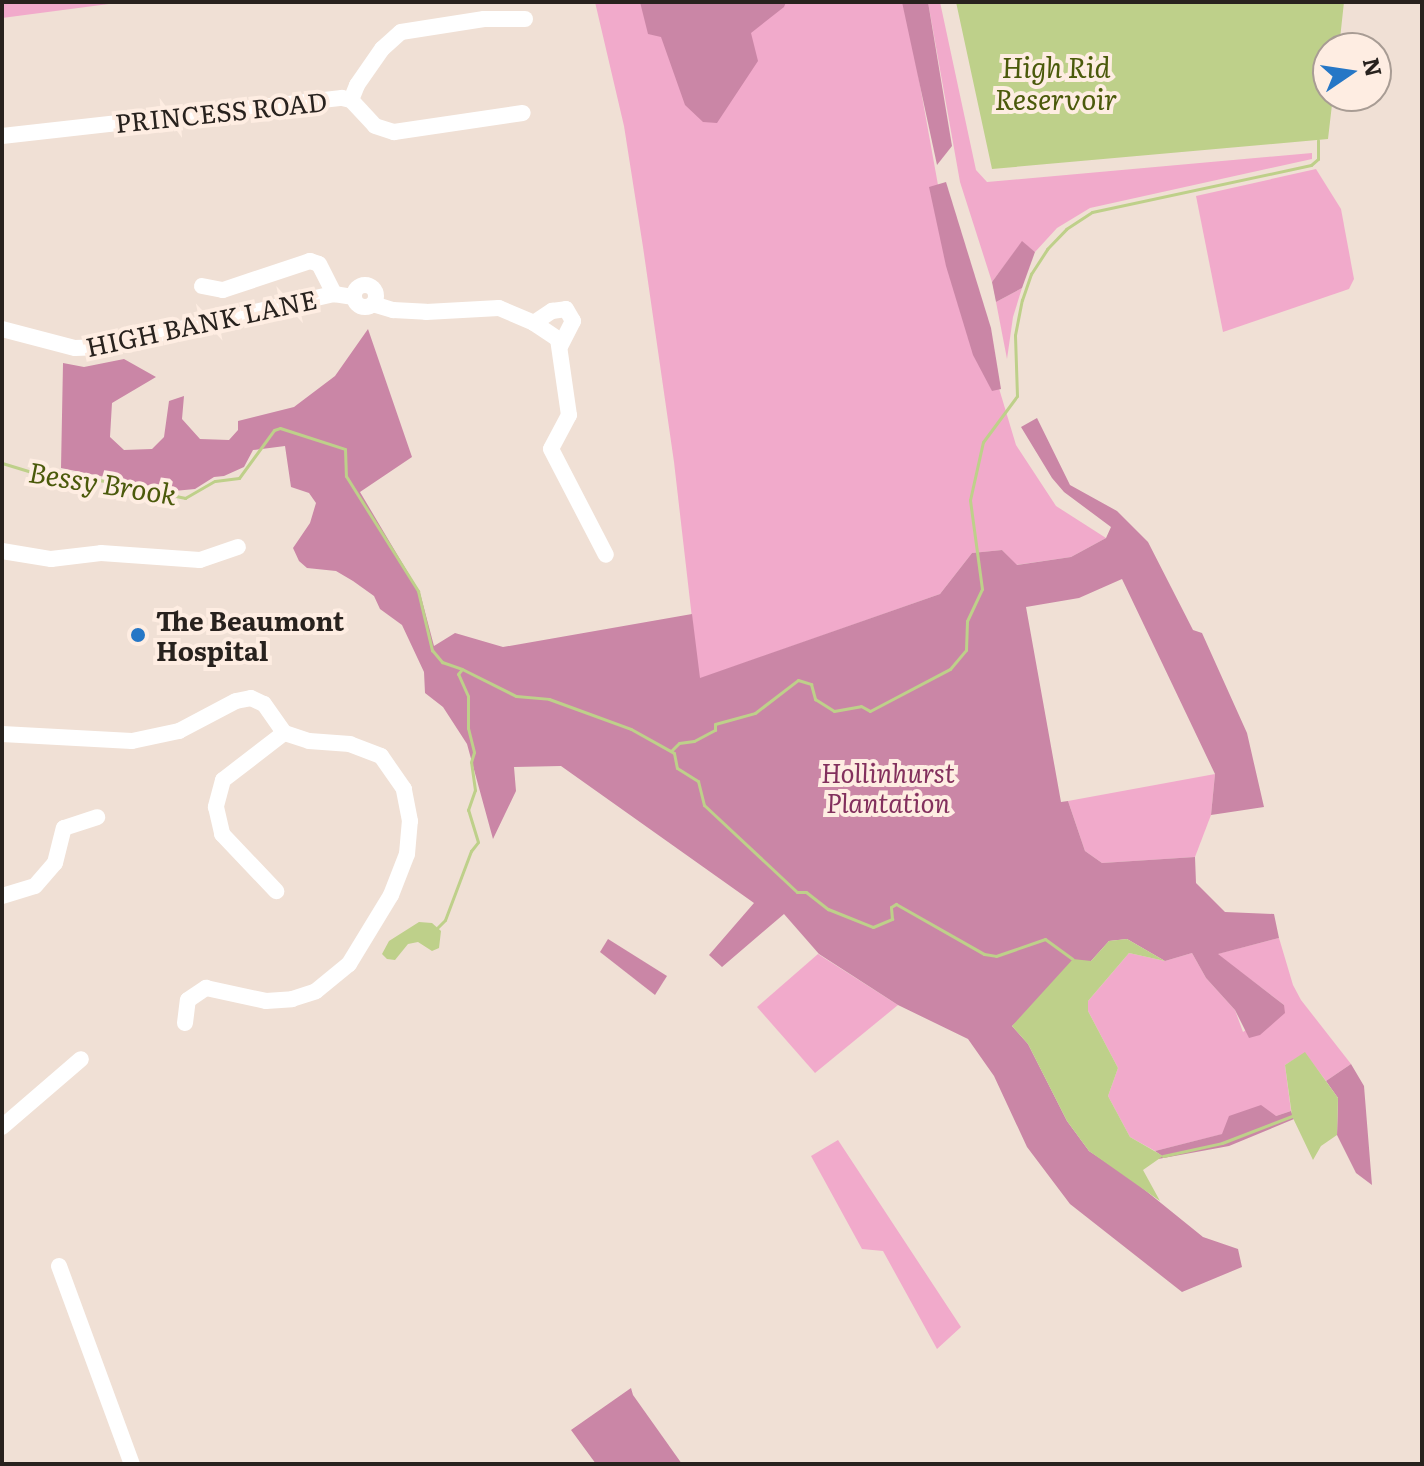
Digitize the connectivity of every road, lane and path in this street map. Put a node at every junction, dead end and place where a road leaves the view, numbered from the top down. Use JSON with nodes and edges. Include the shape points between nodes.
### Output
{"nodes":[{"id":1,"x":527,"y":19,"type":"dead end"},
{"id":2,"x":351,"y":100,"type":"junction"},
{"id":3,"x":523,"y":113,"type":"dead end"},
{"id":4,"x":2,"y":136,"type":"edge"},
{"id":5,"x":202,"y":286,"type":"dead end"},
{"id":6,"x":334,"y":294,"type":"junction"},
{"id":7,"x":534,"y":323,"type":"junction"},
{"id":8,"x":2,"y":329,"type":"edge"},
{"id":9,"x":561,"y":345,"type":"junction"},
{"id":10,"x":238,"y":547,"type":"dead end"},
{"id":11,"x":2,"y":551,"type":"edge"},
{"id":12,"x":606,"y":555,"type":"dead end"},
{"id":13,"x":284,"y":733,"type":"junction"},
{"id":14,"x":2,"y":734,"type":"edge"},
{"id":15,"x":97,"y":817,"type":"dead end"},
{"id":16,"x":276,"y":891,"type":"dead end"},
{"id":17,"x":2,"y":896,"type":"edge"},
{"id":18,"x":185,"y":1023,"type":"dead end"},
{"id":19,"x":81,"y":1059,"type":"dead end"},
{"id":20,"x":2,"y":1127,"type":"edge"},
{"id":21,"x":59,"y":1266,"type":"dead end"},
{"id":22,"x":132,"y":1464,"type":"edge"}],
"edges":[{"from":1,"to":2,"type":"street","via":[[484,19],[401,32],[382,49]]},
{"from":2,"to":3,"type":"street","name":"PRINCESS ROAD","via":[[375,126],[394,132]]},
{"from":2,"to":4,"type":"street","name":"PRINCESS ROAD"},
{"from":5,"to":6,"type":"street","via":[[223,290],[310,261],[319,264]]},
{"from":6,"to":7,"type":"street","name":"HIGH BANK LANE","via":[[354,297],[359,287],[370,286],[376,294],[373,304],[393,310],[488,307]]},
{"from":6,"to":8,"type":"street","name":"HIGH BANK LANE","via":[[102,347],[75,348]]},
{"from":7,"to":9,"type":"street","name":"HIGH BANK LANE"},
{"from":7,"to":9,"type":"street","via":[[566,309],[573,321]]},
{"from":9,"to":12,"type":"street","via":[[569,415],[551,449]]},
{"from":10,"to":11,"type":"street","via":[[200,560],[101,553],[51,559]]},
{"from":13,"to":14,"type":"street","via":[[264,704],[251,698],[170,734],[132,741]]},
{"from":13,"to":16,"type":"street","via":[[223,780],[216,807],[222,834]]},
{"from":13,"to":18,"type":"street","via":[[366,748],[390,765],[404,789],[410,821],[400,876],[349,964],[328,983],[305,996],[266,1001],[206,988],[188,1000]]},
{"from":15,"to":17,"type":"street","via":[[65,826],[55,863],[35,886]]},
{"from":19,"to":20,"type":"street"},
{"from":21,"to":22,"type":"street"}]}
